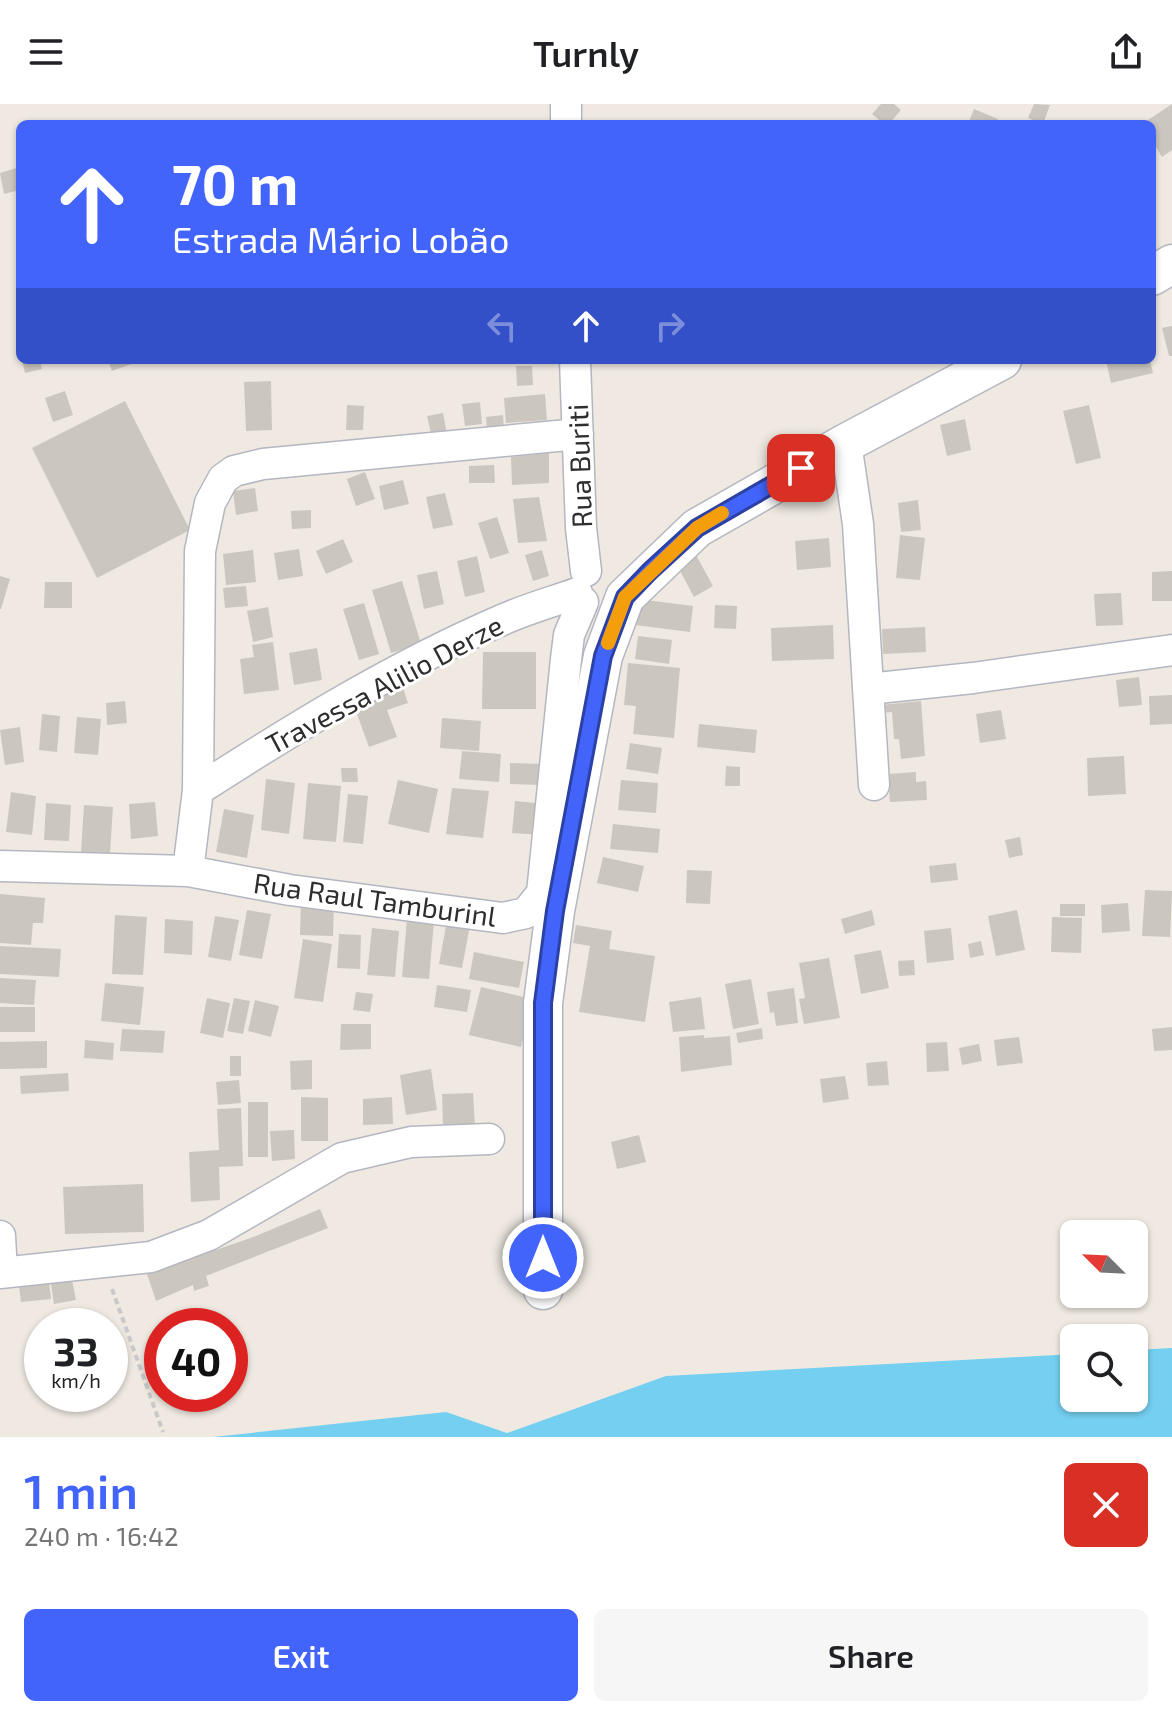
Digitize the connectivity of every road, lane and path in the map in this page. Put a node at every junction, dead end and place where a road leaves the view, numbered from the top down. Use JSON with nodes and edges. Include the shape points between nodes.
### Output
{"nodes":[{"id":1,"x":575,"y":364,"type":"edge"},
{"id":2,"x":994,"y":364,"type":"edge"},
{"id":3,"x":578,"y":434,"type":"junction"},
{"id":4,"x":846,"y":443,"type":"junction"},
{"id":5,"x":596,"y":591,"type":"junction"},
{"id":6,"x":1172,"y":650,"type":"edge"},
{"id":7,"x":868,"y":689,"type":"junction"},
{"id":8,"x":874,"y":785,"type":"dead end"},
{"id":9,"x":198,"y":790,"type":"junction"},
{"id":10,"x":0,"y":866,"type":"edge"},
{"id":11,"x":188,"y":871,"type":"junction"},
{"id":12,"x":489,"y":1139,"type":"dead end"},
{"id":13,"x":0,"y":1236,"type":"edge"},
{"id":14,"x":105,"y":1263,"type":"junction"},
{"id":15,"x":1,"y":1273,"type":"edge"},
{"id":16,"x":543,"y":1290,"type":"dead end"},
{"id":17,"x":163,"y":1432,"type":"dead end"}],
"edges":[{"from":1,"to":3,"type":"street","name":"Rua Buriti"},
{"from":2,"to":4,"type":"street"},
{"from":3,"to":5,"type":"street","name":"Rua Buriti","via":[[581,528]]},
{"from":3,"to":9,"type":"street","via":[[263,464],[223,479],[210,503],[200,551]]},
{"from":4,"to":5,"type":"street"},
{"from":4,"to":7,"type":"street","via":[[858,524]]},
{"from":5,"to":9,"type":"street","name":"Travessa Alilio Derze","via":[[468,635],[291,730]]},
{"from":5,"to":11,"type":"street","name":"Rua Raul Tamburinl","via":[[569,635],[542,893],[526,913],[503,918]]},
{"from":5,"to":16,"type":"street","via":[[603,656],[543,1003]]},
{"from":6,"to":7,"type":"street"},
{"from":7,"to":8,"type":"street"},
{"from":9,"to":11,"type":"street"},
{"from":10,"to":11,"type":"street","name":"Rua Raul Tamburinl"},
{"from":12,"to":14,"type":"street","via":[[411,1142],[342,1158],[209,1235],[151,1257]]},
{"from":13,"to":15,"type":"street"},
{"from":14,"to":15,"type":"street"},
{"from":14,"to":17,"type":"path"}]}
